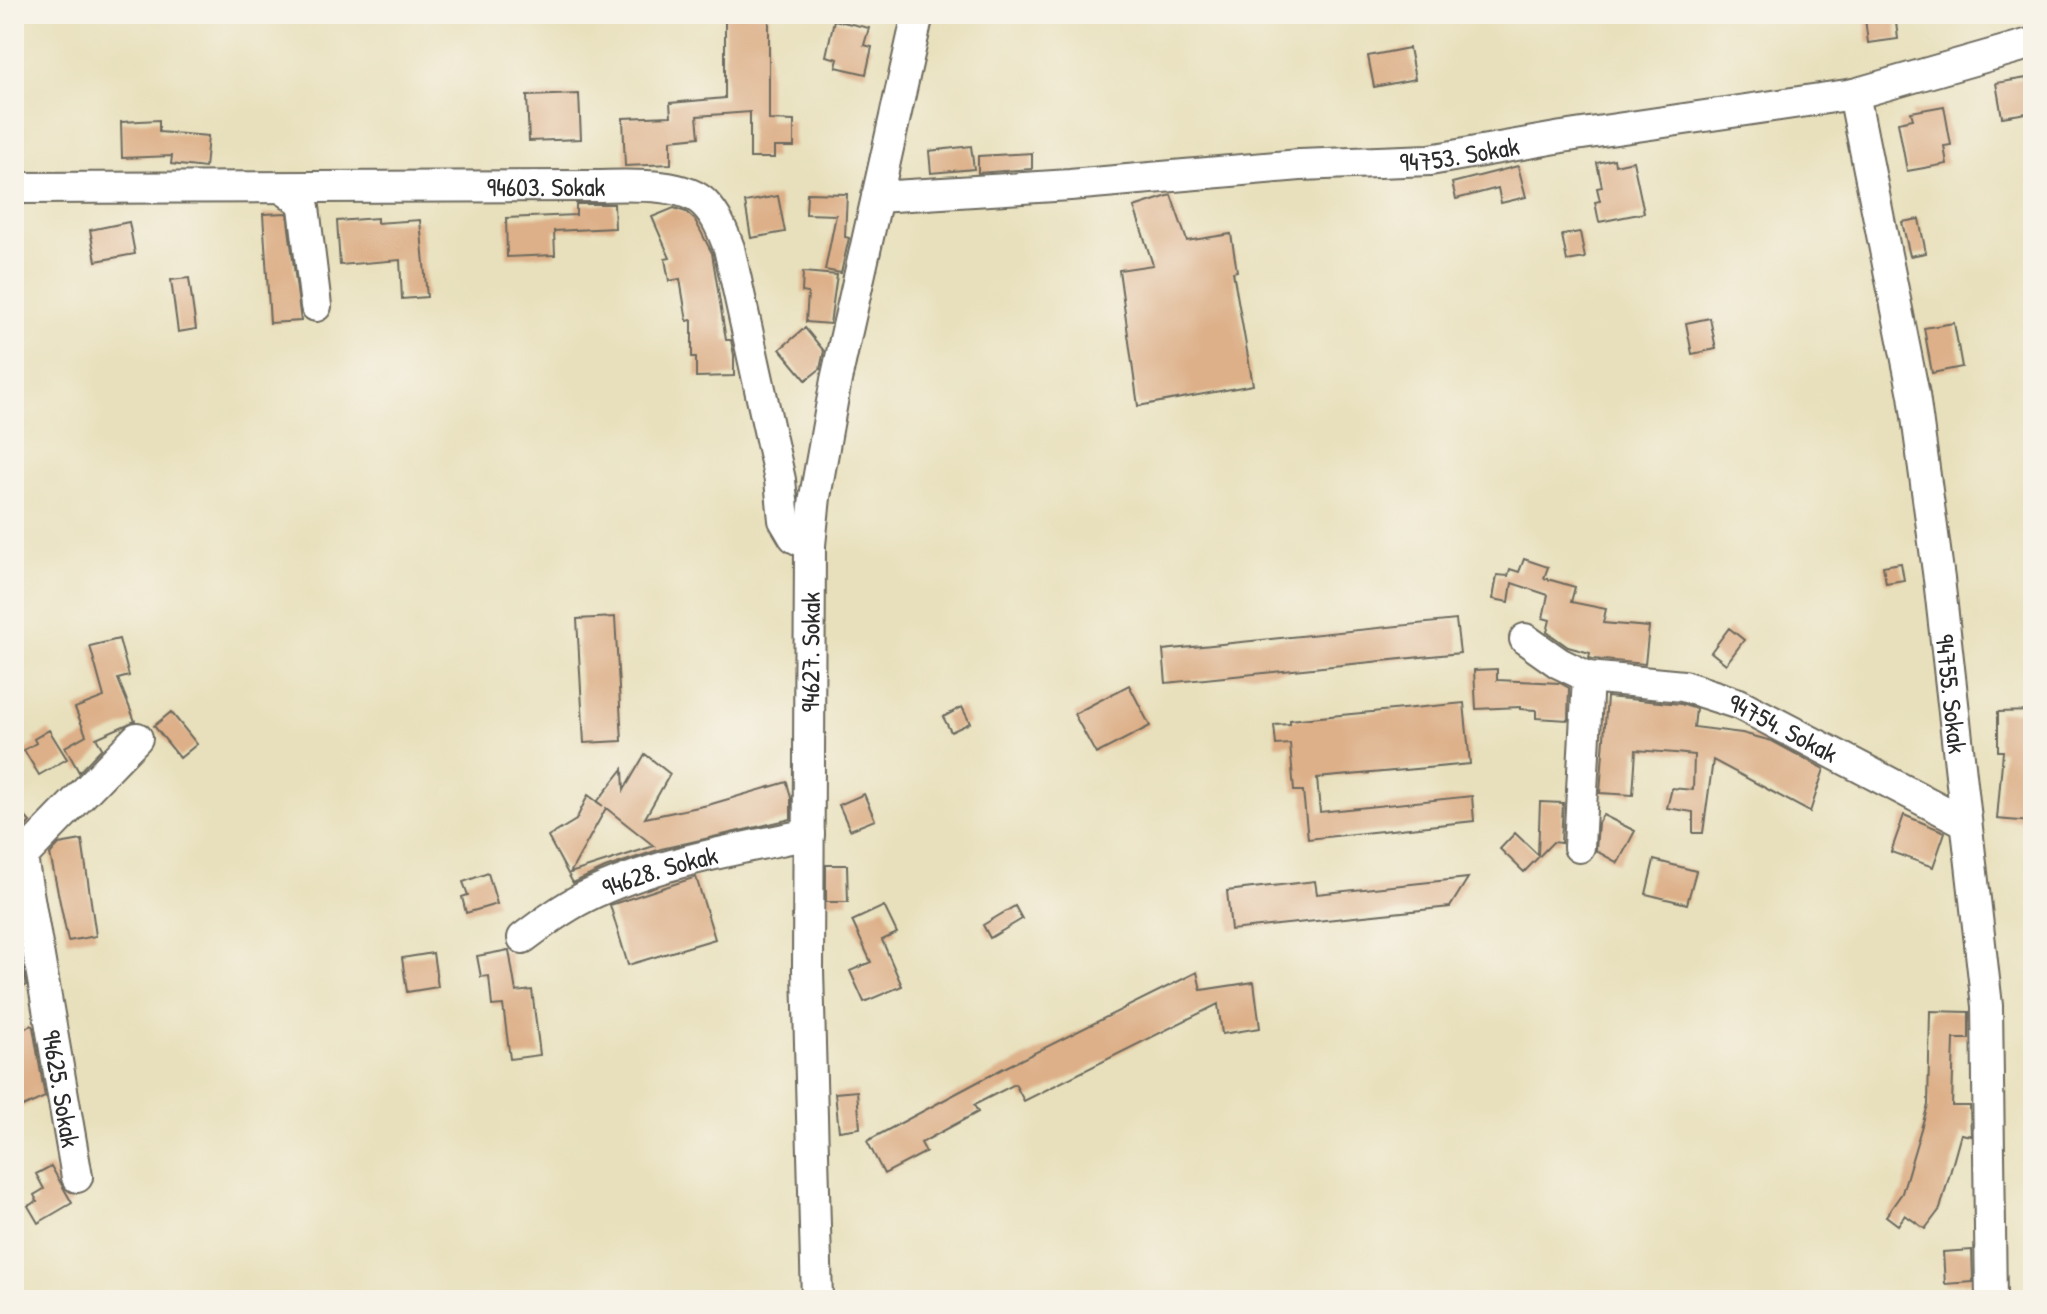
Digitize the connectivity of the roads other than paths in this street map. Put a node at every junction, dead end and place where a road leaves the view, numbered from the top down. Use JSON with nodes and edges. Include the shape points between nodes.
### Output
{"nodes":[{"id":1,"x":918,"y":14,"type":"edge"},
{"id":2,"x":2033,"y":43,"type":"edge"},
{"id":3,"x":1854,"y":94,"type":"junction"},
{"id":4,"x":14,"y":188,"type":"edge"},
{"id":5,"x":282,"y":188,"type":"junction"},
{"id":6,"x":877,"y":197,"type":"junction"},
{"id":7,"x":316,"y":306,"type":"dead end"},
{"id":8,"x":810,"y":545,"type":"junction"},
{"id":9,"x":1525,"y":639,"type":"dead end"},
{"id":10,"x":1588,"y":677,"type":"junction"},
{"id":11,"x":137,"y":738,"type":"dead end"},
{"id":12,"x":1965,"y":822,"type":"junction"},
{"id":13,"x":809,"y":834,"type":"junction"},
{"id":14,"x":1579,"y":847,"type":"dead end"},
{"id":15,"x":18,"y":862,"type":"edge"},
{"id":16,"x":523,"y":938,"type":"dead end"},
{"id":17,"x":77,"y":1177,"type":"dead end"},
{"id":18,"x":817,"y":1300,"type":"edge"},
{"id":19,"x":1991,"y":1300,"type":"edge"}],
"edges":[{"from":1,"to":6,"type":"street","name":"94627. Sokak"},
{"from":2,"to":3,"type":"street","name":"94753. Sokak"},
{"from":3,"to":6,"type":"street","name":"94753. Sokak","via":[[1430,160]]},
{"from":3,"to":12,"type":"street","name":"94755. Sokak","via":[[1914,395]]},
{"from":4,"to":5,"type":"street","name":"94603. Sokak"},
{"from":5,"to":7,"type":"street","via":[[304,207]]},
{"from":5,"to":8,"type":"street","name":"94603. Sokak","via":[[630,186],[681,191],[703,201],[729,248],[780,480],[784,520],[794,537]]},
{"from":6,"to":8,"type":"street","name":"94627. Sokak","via":[[836,380]]},
{"from":8,"to":13,"type":"street","name":"94627. Sokak"},
{"from":9,"to":10,"type":"street","name":"94754. Sokak"},
{"from":10,"to":12,"type":"street","name":"94754. Sokak","via":[[1710,693]]},
{"from":10,"to":14,"type":"street"},
{"from":11,"to":15,"type":"street","name":"94625. Sokak"},
{"from":12,"to":19,"type":"street","name":"94755. Sokak","via":[[1987,1006]]},
{"from":13,"to":16,"type":"street","name":"94628. Sokak","via":[[712,855],[615,885],[569,906]]},
{"from":13,"to":18,"type":"street","name":"94627. Sokak"},
{"from":15,"to":17,"type":"street","name":"94625. Sokak"}]}
